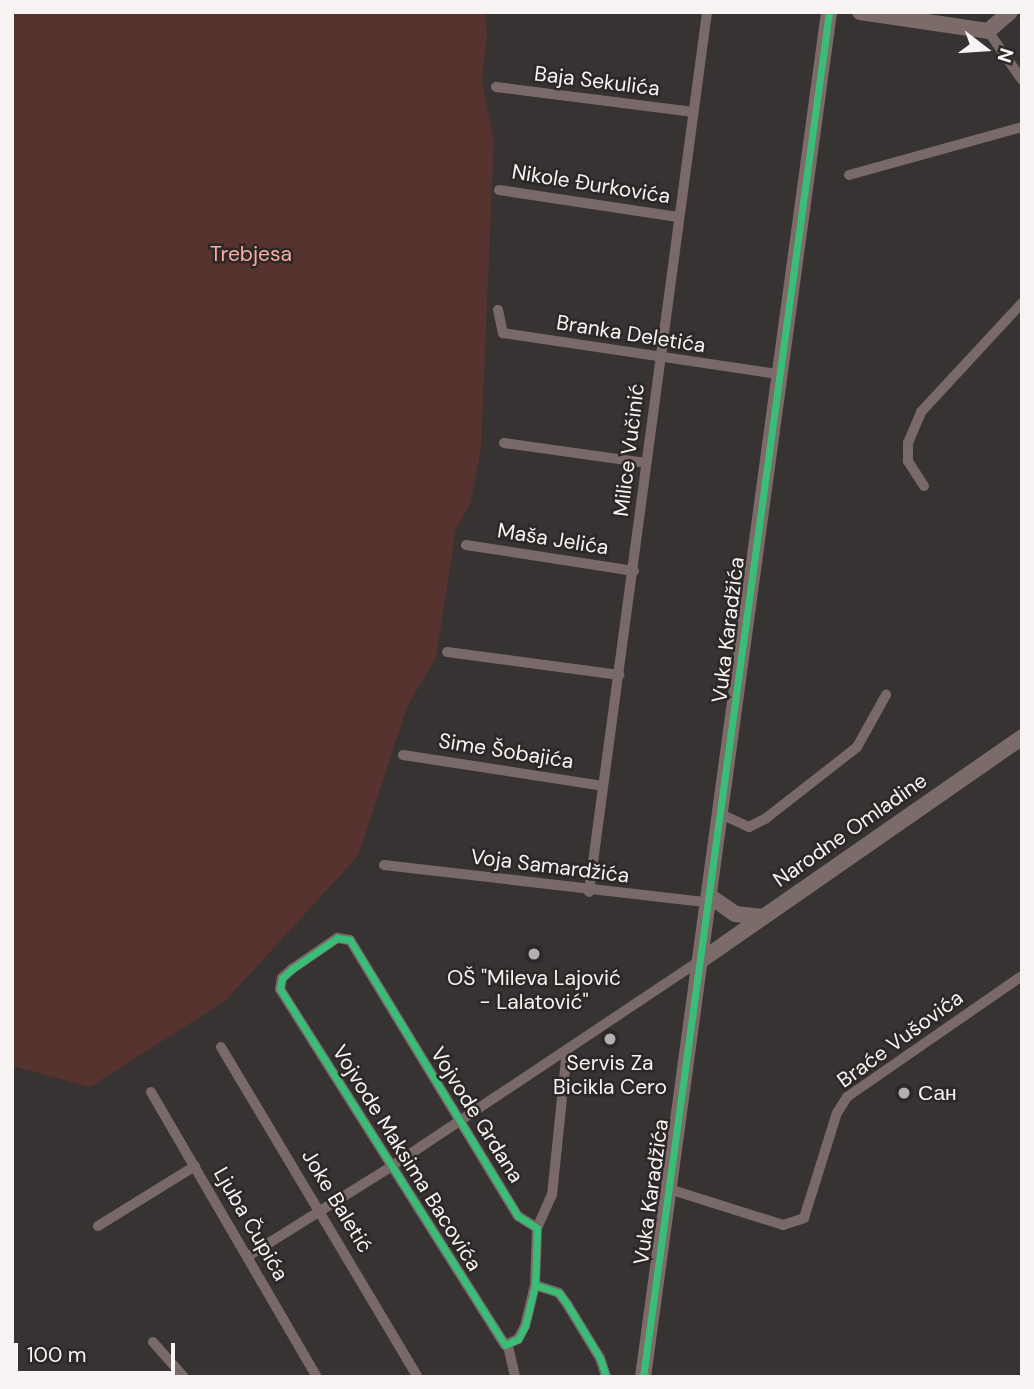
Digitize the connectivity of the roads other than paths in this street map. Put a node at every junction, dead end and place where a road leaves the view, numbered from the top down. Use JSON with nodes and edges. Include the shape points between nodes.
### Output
{"nodes":[{"id":1,"x":707,"y":12,"type":"edge"},
{"id":2,"x":829,"y":12,"type":"edge"},
{"id":3,"x":860,"y":12,"type":"edge"},
{"id":4,"x":1010,"y":12,"type":"edge"},
{"id":5,"x":988,"y":31,"type":"junction"},
{"id":6,"x":1022,"y":80,"type":"edge"},
{"id":7,"x":496,"y":87,"type":"dead end"},
{"id":8,"x":693,"y":112,"type":"junction"},
{"id":9,"x":1022,"y":127,"type":"edge"},
{"id":10,"x":849,"y":175,"type":"dead end"},
{"id":11,"x":499,"y":190,"type":"dead end"},
{"id":12,"x":678,"y":217,"type":"junction"},
{"id":13,"x":1022,"y":303,"type":"edge"},
{"id":14,"x":498,"y":310,"type":"dead end"},
{"id":15,"x":660,"y":359,"type":"junction"},
{"id":16,"x":776,"y":374,"type":"junction"},
{"id":17,"x":503,"y":443,"type":"dead end"},
{"id":18,"x":646,"y":463,"type":"junction"},
{"id":19,"x":924,"y":486,"type":"dead end"},
{"id":20,"x":466,"y":545,"type":"dead end"},
{"id":21,"x":634,"y":571,"type":"junction"},
{"id":22,"x":447,"y":652,"type":"dead end"},
{"id":23,"x":619,"y":675,"type":"junction"},
{"id":24,"x":886,"y":695,"type":"dead end"},
{"id":25,"x":1022,"y":737,"type":"edge"},
{"id":26,"x":402,"y":755,"type":"dead end"},
{"id":27,"x":603,"y":786,"type":"junction"},
{"id":28,"x":723,"y":815,"type":"junction"},
{"id":29,"x":384,"y":865,"type":"dead end"},
{"id":30,"x":589,"y":892,"type":"junction"},
{"id":31,"x":711,"y":900,"type":"junction"},
{"id":32,"x":763,"y":916,"type":"junction"},
{"id":33,"x":703,"y":958,"type":"junction"},
{"id":34,"x":1022,"y":976,"type":"edge"},
{"id":35,"x":281,"y":989,"type":"joint"},
{"id":36,"x":221,"y":1047,"type":"dead end"},
{"id":37,"x":567,"y":1050,"type":"junction"},
{"id":38,"x":151,"y":1092,"type":"dead end"},
{"id":39,"x":459,"y":1122,"type":"junction"},
{"id":40,"x":195,"y":1166,"type":"junction"},
{"id":41,"x":392,"y":1166,"type":"junction"},
{"id":42,"x":669,"y":1189,"type":"junction"},
{"id":43,"x":320,"y":1208,"type":"junction"},
{"id":44,"x":98,"y":1226,"type":"dead end"},
{"id":45,"x":537,"y":1228,"type":"junction"},
{"id":46,"x":248,"y":1256,"type":"junction"},
{"id":47,"x":536,"y":1285,"type":"junction"},
{"id":48,"x":153,"y":1342,"type":"dead end"},
{"id":49,"x":506,"y":1345,"type":"junction"},
{"id":50,"x":184,"y":1377,"type":"edge"},
{"id":51,"x":317,"y":1377,"type":"edge"},
{"id":52,"x":418,"y":1377,"type":"edge"},
{"id":53,"x":515,"y":1377,"type":"edge"},
{"id":54,"x":606,"y":1377,"type":"edge"},
{"id":55,"x":643,"y":1377,"type":"edge"}],
"edges":[{"from":1,"to":8,"type":"street","name":"Milice Vučinić"},
{"from":2,"to":16,"type":"street","name":"Vuka Karadžića"},
{"from":3,"to":5,"type":"street"},
{"from":4,"to":5,"type":"street"},
{"from":5,"to":6,"type":"street"},
{"from":7,"to":8,"type":"street","name":"Baja Sekulića"},
{"from":8,"to":12,"type":"street","name":"Milice Vučinić"},
{"from":9,"to":10,"type":"street"},
{"from":11,"to":12,"type":"street","name":"Nikole Đurkovića"},
{"from":12,"to":15,"type":"street","name":"Milice Vučinić"},
{"from":13,"to":19,"type":"street","via":[[921,412],[908,443],[908,461]]},
{"from":14,"to":15,"type":"street","name":"Branka Deletića","via":[[503,333]]},
{"from":15,"to":16,"type":"street","name":"Branka Deletića"},
{"from":15,"to":18,"type":"street","name":"Milice Vučinić"},
{"from":16,"to":28,"type":"street","name":"Vuka Karadžića"},
{"from":17,"to":18,"type":"street"},
{"from":18,"to":21,"type":"street","name":"Milice Vučinić"},
{"from":20,"to":21,"type":"street","name":"Maša Jelića"},
{"from":21,"to":23,"type":"street","name":"Milice Vučinić"},
{"from":22,"to":23,"type":"street"},
{"from":23,"to":27,"type":"street","name":"Milice Vučinić"},
{"from":24,"to":28,"type":"street","via":[[857,747],[765,819],[749,827]]},
{"from":25,"to":32,"type":"street","name":"Narodne Omladine"},
{"from":26,"to":27,"type":"street","name":"Sime Šobajića"},
{"from":27,"to":30,"type":"street","name":"Milice Vučinić"},
{"from":28,"to":31,"type":"street","name":"Vuka Karadžića"},
{"from":29,"to":30,"type":"street","name":"Voja Samardžića"},
{"from":30,"to":31,"type":"street","name":"Voja Samardžića"},
{"from":31,"to":32,"type":"street","via":[[735,915]]},
{"from":31,"to":33,"type":"street","name":"Vuka Karadžića"},
{"from":32,"to":33,"type":"street","name":"Narodne Omladine"},
{"from":33,"to":37,"type":"street"},
{"from":33,"to":42,"type":"street","name":"Vuka Karadžića"},
{"from":34,"to":42,"type":"street","name":"Braće Vušovića","via":[[847,1097],[836,1113],[804,1218],[783,1225]]},
{"from":35,"to":39,"type":"street","name":"Vojvode Grdana","via":[[282,978],[292,969],[337,938],[350,940]]},
{"from":35,"to":41,"type":"street","name":"Vojvode Maksima Bacovića"},
{"from":36,"to":43,"type":"street","name":"Joke Baletić"},
{"from":37,"to":39,"type":"street"},
{"from":37,"to":45,"type":"street","via":[[552,1195]]},
{"from":38,"to":40,"type":"street","name":"Ljuba Čupića"},
{"from":39,"to":41,"type":"street"},
{"from":39,"to":45,"type":"street","name":"Vojvode Grdana","via":[[519,1216]]},
{"from":40,"to":44,"type":"street"},
{"from":40,"to":46,"type":"street","name":"Ljuba Čupića"},
{"from":41,"to":43,"type":"street"},
{"from":41,"to":49,"type":"street","name":"Vojvode Maksima Bacovića"},
{"from":42,"to":55,"type":"street","name":"Vuka Karadžića"},
{"from":43,"to":46,"type":"street"},
{"from":43,"to":52,"type":"street","name":"Joke Baletić"},
{"from":45,"to":47,"type":"street"},
{"from":46,"to":51,"type":"street","name":"Ljuba Čupića"},
{"from":47,"to":49,"type":"street","via":[[525,1326]]},
{"from":47,"to":54,"type":"street","via":[[559,1293],[600,1358]]},
{"from":48,"to":50,"type":"street"},
{"from":49,"to":53,"type":"street","name":"Vojvode Maksima Bacovića"}]}
